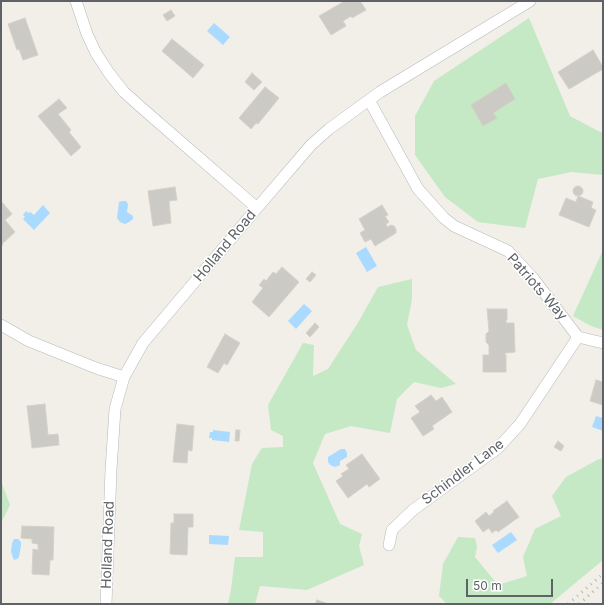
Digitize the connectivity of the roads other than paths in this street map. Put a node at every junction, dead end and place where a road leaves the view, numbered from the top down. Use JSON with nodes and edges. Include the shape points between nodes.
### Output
{"nodes":[{"id":1,"x":76,"y":1,"type":"edge"},
{"id":2,"x":530,"y":1,"type":"edge"},
{"id":3,"x":369,"y":100,"type":"junction"},
{"id":4,"x":257,"y":208,"type":"junction"},
{"id":5,"x":1,"y":325,"type":"edge"},
{"id":6,"x":578,"y":337,"type":"junction"},
{"id":7,"x":603,"y":343,"type":"edge"},
{"id":8,"x":124,"y":377,"type":"junction"},
{"id":9,"x":389,"y":545,"type":"dead end"},
{"id":10,"x":106,"y":604,"type":"edge"}],
"edges":[{"from":1,"to":4,"type":"street","via":[[96,53],[124,92]]},
{"from":2,"to":3,"type":"street","name":"Holland Road"},
{"from":3,"to":4,"type":"street","name":"Holland Road","via":[[328,129],[311,145]]},
{"from":3,"to":6,"type":"street","name":"Patriots Way","via":[[418,189],[454,226],[508,251],[533,278]]},
{"from":4,"to":8,"type":"street","name":"Holland Road","via":[[143,343]]},
{"from":5,"to":8,"type":"street","via":[[29,341]]},
{"from":6,"to":7,"type":"street"},
{"from":6,"to":9,"type":"street","name":"Schindler Lane","via":[[520,424],[498,448],[413,510],[392,530]]},
{"from":8,"to":10,"type":"street","name":"Holland Road","via":[[115,409]]}]}
